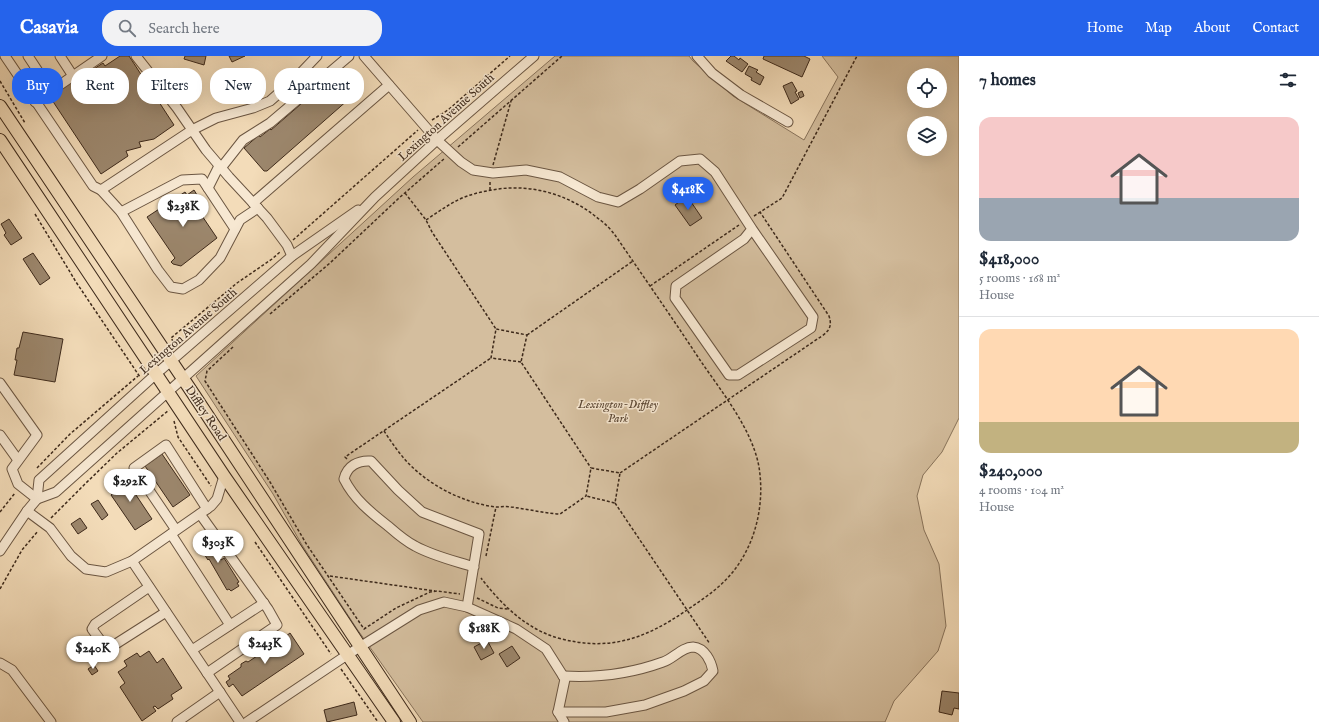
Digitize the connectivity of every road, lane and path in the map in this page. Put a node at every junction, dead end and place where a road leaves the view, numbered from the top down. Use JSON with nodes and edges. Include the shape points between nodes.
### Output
{"nodes":[{"id":1,"x":4,"y":56,"type":"edge"},
{"id":2,"x":28,"y":56,"type":"edge"},
{"id":3,"x":60,"y":56,"type":"edge"},
{"id":4,"x":136,"y":56,"type":"edge"},
{"id":5,"x":316,"y":56,"type":"edge"},
{"id":6,"x":349,"y":56,"type":"edge"},
{"id":7,"x":364,"y":56,"type":"edge"},
{"id":8,"x":510,"y":56,"type":"edge"},
{"id":9,"x":534,"y":56,"type":"edge"},
{"id":10,"x":562,"y":56,"type":"edge"},
{"id":11,"x":697,"y":56,"type":"edge"},
{"id":12,"x":857,"y":56,"type":"edge"},
{"id":13,"x":97,"y":57,"type":"edge"},
{"id":14,"x":12,"y":68,"type":"edge"},
{"id":15,"x":36,"y":68,"type":"edge"},
{"id":16,"x":83,"y":68,"type":"edge"},
{"id":17,"x":71,"y":73,"type":"edge"},
{"id":18,"x":389,"y":84,"type":"junction"},
{"id":19,"x":511,"y":101,"type":"junction"},
{"id":20,"x":36,"y":104,"type":"edge"},
{"id":21,"x":0,"y":106,"type":"edge"},
{"id":22,"x":788,"y":122,"type":"dead end"},
{"id":23,"x":425,"y":125,"type":"junction"},
{"id":24,"x":192,"y":130,"type":"junction"},
{"id":25,"x":0,"y":140,"type":"edge"},
{"id":26,"x":438,"y":140,"type":"junction"},
{"id":27,"x":452,"y":152,"type":"junction"},
{"id":28,"x":220,"y":167,"type":"junction"},
{"id":29,"x":492,"y":172,"type":"junction"},
{"id":30,"x":208,"y":188,"type":"junction"},
{"id":31,"x":102,"y":190,"type":"junction"},
{"id":32,"x":490,"y":190,"type":"junction"},
{"id":33,"x":405,"y":193,"type":"junction"},
{"id":34,"x":375,"y":197,"type":"junction"},
{"id":35,"x":255,"y":206,"type":"junction"},
{"id":36,"x":34,"y":211,"type":"dead end"},
{"id":37,"x":121,"y":212,"type":"junction"},
{"id":38,"x":426,"y":220,"type":"junction"},
{"id":39,"x":746,"y":220,"type":"junction"},
{"id":40,"x":235,"y":229,"type":"junction"},
{"id":41,"x":752,"y":229,"type":"junction"},
{"id":42,"x":288,"y":245,"type":"junction"},
{"id":43,"x":292,"y":256,"type":"junction"},
{"id":44,"x":633,"y":262,"type":"junction"},
{"id":45,"x":650,"y":286,"type":"junction"},
{"id":46,"x":267,"y":317,"type":"dead end"},
{"id":47,"x":496,"y":329,"type":"junction"},
{"id":48,"x":527,"y":335,"type":"junction"},
{"id":49,"x":173,"y":337,"type":"dead end"},
{"id":50,"x":234,"y":346,"type":"dead end"},
{"id":51,"x":491,"y":358,"type":"junction"},
{"id":52,"x":171,"y":361,"type":"junction"},
{"id":53,"x":521,"y":362,"type":"junction"},
{"id":54,"x":156,"y":374,"type":"junction"},
{"id":55,"x":138,"y":376,"type":"junction"},
{"id":56,"x":182,"y":378,"type":"junction"},
{"id":57,"x":0,"y":383,"type":"edge"},
{"id":58,"x":146,"y":384,"type":"junction"},
{"id":59,"x":163,"y":395,"type":"junction"},
{"id":60,"x":171,"y":417,"type":"dead end"},
{"id":61,"x":384,"y":431,"type":"junction"},
{"id":62,"x":0,"y":435,"type":"edge"},
{"id":63,"x":18,"y":460,"type":"junction"},
{"id":64,"x":352,"y":466,"type":"junction"},
{"id":65,"x":591,"y":468,"type":"junction"},
{"id":66,"x":35,"y":471,"type":"dead end"},
{"id":67,"x":224,"y":476,"type":"junction"},
{"id":68,"x":21,"y":487,"type":"junction"},
{"id":69,"x":219,"y":494,"type":"junction"},
{"id":70,"x":586,"y":496,"type":"junction"},
{"id":71,"x":36,"y":499,"type":"junction"},
{"id":72,"x":615,"y":503,"type":"junction"},
{"id":73,"x":496,"y":507,"type":"junction"},
{"id":74,"x":27,"y":510,"type":"junction"},
{"id":75,"x":204,"y":511,"type":"junction"},
{"id":76,"x":0,"y":512,"type":"edge"},
{"id":77,"x":45,"y":524,"type":"junction"},
{"id":78,"x":174,"y":532,"type":"junction"},
{"id":79,"x":252,"y":537,"type":"dead end"},
{"id":80,"x":0,"y":551,"type":"edge"},
{"id":81,"x":485,"y":557,"type":"dead end"},
{"id":82,"x":132,"y":560,"type":"junction"},
{"id":83,"x":474,"y":567,"type":"junction"},
{"id":84,"x":329,"y":576,"type":"junction"},
{"id":85,"x":480,"y":585,"type":"dead end"},
{"id":86,"x":149,"y":587,"type":"junction"},
{"id":87,"x":0,"y":589,"type":"edge"},
{"id":88,"x":437,"y":591,"type":"dead end"},
{"id":89,"x":264,"y":603,"type":"junction"},
{"id":90,"x":467,"y":607,"type":"junction"},
{"id":91,"x":687,"y":610,"type":"junction"},
{"id":92,"x":166,"y":612,"type":"junction"},
{"id":93,"x":230,"y":625,"type":"junction"},
{"id":94,"x":364,"y":629,"type":"dead end"},
{"id":95,"x":360,"y":646,"type":"junction"},
{"id":96,"x":712,"y":648,"type":"dead end"},
{"id":97,"x":192,"y":650,"type":"junction"},
{"id":98,"x":347,"y":655,"type":"junction"},
{"id":99,"x":336,"y":662,"type":"junction"},
{"id":100,"x":0,"y":663,"type":"edge"},
{"id":101,"x":207,"y":673,"type":"junction"},
{"id":102,"x":564,"y":676,"type":"junction"},
{"id":103,"x":220,"y":692,"type":"junction"},
{"id":104,"x":558,"y":712,"type":"junction"},
{"id":105,"x":52,"y":722,"type":"edge"},
{"id":106,"x":177,"y":722,"type":"edge"},
{"id":107,"x":240,"y":722,"type":"edge"},
{"id":108,"x":247,"y":722,"type":"edge"},
{"id":109,"x":378,"y":722,"type":"edge"},
{"id":110,"x":394,"y":722,"type":"edge"},
{"id":111,"x":410,"y":722,"type":"edge"},
{"id":112,"x":564,"y":722,"type":"edge"}],
"edges":[{"from":1,"to":14,"type":"street"},
{"from":2,"to":15,"type":"street"},
{"from":3,"to":17,"type":"street"},
{"from":4,"to":24,"type":"street"},
{"from":5,"to":24,"type":"street","via":[[270,101],[216,118]]},
{"from":6,"to":28,"type":"street","via":[[270,123],[243,140]]},
{"from":7,"to":18,"type":"street"},
{"from":8,"to":23,"type":"path","via":[[448,110]]},
{"from":9,"to":26,"type":"street","name":"Lexington Avenue South"},
{"from":10,"to":19,"type":"path"},
{"from":11,"to":22,"type":"street","via":[[712,73],[741,95]]},
{"from":12,"to":39,"type":"path","via":[[782,198]]},
{"from":13,"to":16,"type":"street"},
{"from":18,"to":23,"type":"street"},
{"from":18,"to":35,"type":"street"},
{"from":19,"to":27,"type":"path"},
{"from":19,"to":29,"type":"path"},
{"from":20,"to":31,"type":"street","via":[[93,186]]},
{"from":21,"to":52,"type":"main road","name":"Diffley Road"},
{"from":23,"to":26,"type":"street"},
{"from":23,"to":42,"type":"path"},
{"from":24,"to":28,"type":"street"},
{"from":24,"to":31,"type":"street"},
{"from":25,"to":54,"type":"main road","name":"Diffley Road"},
{"from":26,"to":27,"type":"street"},
{"from":26,"to":34,"type":"street","name":"Lexington Avenue South"},
{"from":27,"to":29,"type":"street","via":[[473,170]]},
{"from":27,"to":33,"type":"path"},
{"from":28,"to":30,"type":"street"},
{"from":28,"to":35,"type":"street"},
{"from":29,"to":32,"type":"path"},
{"from":29,"to":39,"type":"street","via":[[526,170],[560,177],[598,197],[618,202],[680,161],[700,159],[715,172]]},
{"from":30,"to":37,"type":"street","via":[[202,179],[182,180]]},
{"from":30,"to":40,"type":"street"},
{"from":31,"to":37,"type":"street"},
{"from":32,"to":38,"type":"path","via":[[464,197]]},
{"from":32,"to":44,"type":"path","via":[[543,190],[580,205],[601,220],[615,235]]},
{"from":33,"to":38,"type":"path"},
{"from":33,"to":46,"type":"path"},
{"from":34,"to":43,"type":"street","name":"Lexington Avenue South"},
{"from":34,"to":56,"type":"street","name":"Lexington Avenue South","via":[[311,264]]},
{"from":35,"to":40,"type":"street","via":[[240,220]]},
{"from":35,"to":42,"type":"street"},
{"from":36,"to":55,"type":"path","via":[[76,282]]},
{"from":37,"to":40,"type":"street","via":[[171,288],[183,289],[199,280],[220,258]]},
{"from":38,"to":47,"type":"path"},
{"from":39,"to":41,"type":"street"},
{"from":39,"to":45,"type":"path"},
{"from":41,"to":41,"type":"street","via":[[744,239],[676,286],[675,298],[729,375],[738,375],[811,328],[813,317]]},
{"from":42,"to":43,"type":"street"},
{"from":42,"to":49,"type":"path","via":[[236,283]]},
{"from":43,"to":52,"type":"street","name":"Lexington Avenue South"},
{"from":44,"to":45,"type":"path"},
{"from":44,"to":48,"type":"path"},
{"from":45,"to":91,"type":"path","via":[[739,419],[748,435],[759,466],[760,512],[750,545],[740,562],[718,588]]},
{"from":47,"to":48,"type":"path"},
{"from":47,"to":51,"type":"path"},
{"from":48,"to":53,"type":"path"},
{"from":50,"to":84,"type":"path","via":[[207,371],[205,381]]},
{"from":51,"to":53,"type":"path"},
{"from":51,"to":61,"type":"path"},
{"from":52,"to":54,"type":"street","name":"Lexington Avenue South"},
{"from":52,"to":56,"type":"main road","name":"Diffley Road"},
{"from":53,"to":65,"type":"path"},
{"from":54,"to":58,"type":"street","name":"Lexington Avenue South"},
{"from":54,"to":59,"type":"main road","name":"Diffley Road"},
{"from":55,"to":58,"type":"path"},
{"from":55,"to":66,"type":"path","via":[[70,434]]},
{"from":56,"to":59,"type":"street","name":"Lexington Avenue South"},
{"from":56,"to":95,"type":"main road","name":"Diffley Road"},
{"from":57,"to":63,"type":"street","via":[[37,435]]},
{"from":58,"to":71,"type":"street","name":"Lexington Avenue South","via":[[39,480]]},
{"from":59,"to":67,"type":"main road","name":"Diffley Road"},
{"from":59,"to":71,"type":"street","name":"Lexington Avenue South","via":[[56,492]]},
{"from":59,"to":77,"type":"path","via":[[169,410],[112,458]]},
{"from":60,"to":69,"type":"path","via":[[178,437]]},
{"from":61,"to":64,"type":"path","via":[[345,457]]},
{"from":61,"to":73,"type":"path","via":[[406,460],[439,487],[470,501]]},
{"from":62,"to":63,"type":"street"},
{"from":63,"to":68,"type":"street","via":[[12,469]]},
{"from":64,"to":83,"type":"street","via":[[344,479],[349,490],[367,510],[416,546]]},
{"from":64,"to":83,"type":"street","via":[[364,460],[371,461],[422,512],[479,534]]},
{"from":65,"to":70,"type":"path"},
{"from":65,"to":72,"type":"path","via":[[620,473]]},
{"from":67,"to":69,"type":"street"},
{"from":67,"to":98,"type":"main road","name":"Diffley Road"},
{"from":68,"to":71,"type":"street"},
{"from":68,"to":76,"type":"path"},
{"from":69,"to":75,"type":"street"},
{"from":70,"to":72,"type":"path"},
{"from":70,"to":73,"type":"path","via":[[560,514]]},
{"from":71,"to":74,"type":"street","name":"Lexington Avenue South"},
{"from":72,"to":91,"type":"path"},
{"from":73,"to":81,"type":"path"},
{"from":74,"to":77,"type":"street"},
{"from":74,"to":80,"type":"street","name":"Lexington Avenue South"},
{"from":75,"to":78,"type":"street"},
{"from":75,"to":78,"type":"street","via":[[166,445],[134,468]]},
{"from":75,"to":89,"type":"street"},
{"from":77,"to":82,"type":"street","via":[[71,556],[86,569],[106,572]]},
{"from":77,"to":87,"type":"path","via":[[22,550]]},
{"from":78,"to":82,"type":"street"},
{"from":78,"to":93,"type":"street"},
{"from":79,"to":99,"type":"path"},
{"from":82,"to":86,"type":"street"},
{"from":83,"to":90,"type":"street"},
{"from":84,"to":88,"type":"path"},
{"from":84,"to":94,"type":"path"},
{"from":85,"to":91,"type":"path","via":[[481,578],[508,609],[534,627],[575,642],[596,644],[631,640],[667,624]]},
{"from":86,"to":92,"type":"street"},
{"from":86,"to":92,"type":"street","via":[[95,624],[92,629],[106,648],[111,648]]},
{"from":89,"to":93,"type":"street"},
{"from":89,"to":101,"type":"street","via":[[277,626]]},
{"from":90,"to":95,"type":"street","via":[[444,602],[419,610]]},
{"from":90,"to":102,"type":"street","via":[[516,629],[546,649]]},
{"from":91,"to":96,"type":"path"},
{"from":92,"to":97,"type":"street"},
{"from":93,"to":97,"type":"street"},
{"from":95,"to":98,"type":"street"},
{"from":95,"to":111,"type":"main road","name":"Diffley Road"},
{"from":97,"to":101,"type":"street"},
{"from":98,"to":99,"type":"street"},
{"from":98,"to":110,"type":"main road","name":"Diffley Road"},
{"from":99,"to":108,"type":"street"},
{"from":99,"to":109,"type":"path"},
{"from":100,"to":105,"type":"street","via":[[12,670]]},
{"from":101,"to":103,"type":"street"},
{"from":102,"to":104,"type":"street","via":[[566,680]]},
{"from":102,"to":104,"type":"street","via":[[589,677],[635,672],[665,662],[692,647],[699,648],[707,656],[712,663],[713,672],[704,681],[684,691],[644,705],[606,712]]},
{"from":103,"to":106,"type":"street"},
{"from":103,"to":107,"type":"street"},
{"from":104,"to":112,"type":"street"}]}
